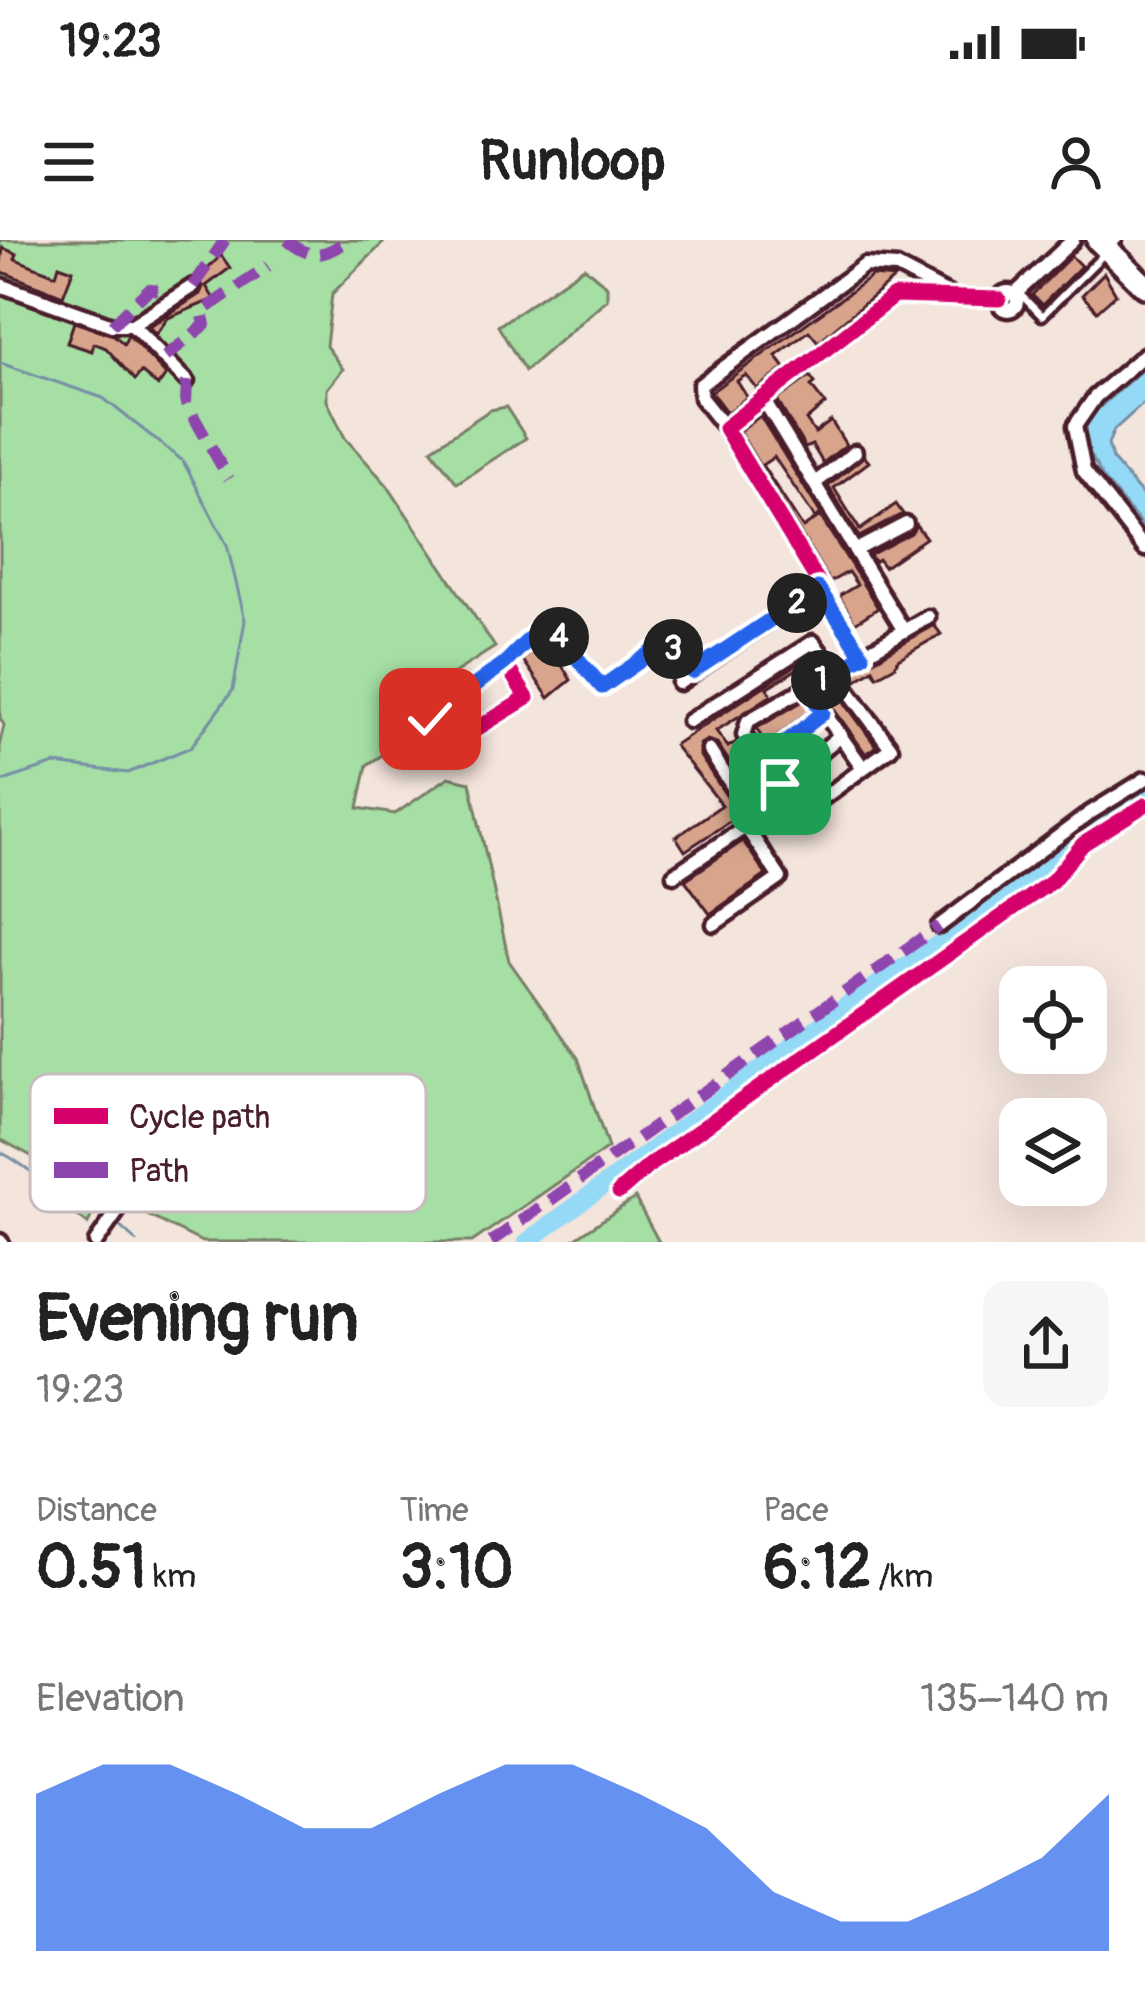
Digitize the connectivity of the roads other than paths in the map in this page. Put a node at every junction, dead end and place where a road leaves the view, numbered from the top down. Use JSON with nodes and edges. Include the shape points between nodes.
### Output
{"nodes":[{"id":1,"x":1073,"y":240,"type":"edge"},
{"id":2,"x":1108,"y":243,"type":"edge"},
{"id":3,"x":0,"y":285,"type":"edge"},
{"id":4,"x":194,"y":286,"type":"dead end"},
{"id":5,"x":1145,"y":286,"type":"edge"},
{"id":6,"x":1017,"y":294,"type":"junction"},
{"id":7,"x":954,"y":298,"type":"junction"},
{"id":8,"x":132,"y":325,"type":"junction"},
{"id":9,"x":1145,"y":354,"type":"edge"},
{"id":10,"x":187,"y":381,"type":"dead end"},
{"id":11,"x":763,"y":399,"type":"junction"},
{"id":12,"x":725,"y":428,"type":"junction"},
{"id":13,"x":855,"y":452,"type":"dead end"},
{"id":14,"x":815,"y":483,"type":"junction"},
{"id":15,"x":906,"y":524,"type":"dead end"},
{"id":16,"x":1145,"y":549,"type":"edge"},
{"id":17,"x":856,"y":550,"type":"junction"},
{"id":18,"x":818,"y":588,"type":"junction"},
{"id":19,"x":928,"y":617,"type":"dead end"},
{"id":20,"x":904,"y":631,"type":"junction"},
{"id":21,"x":863,"y":656,"type":"junction"},
{"id":22,"x":505,"y":663,"type":"junction"},
{"id":23,"x":692,"y":672,"type":"junction"},
{"id":24,"x":836,"y":672,"type":"junction"},
{"id":25,"x":680,"y":683,"type":"dead end"},
{"id":26,"x":806,"y":687,"type":"junction"},
{"id":27,"x":823,"y":713,"type":"junction"},
{"id":28,"x":689,"y":721,"type":"dead end"},
{"id":29,"x":841,"y":735,"type":"junction"},
{"id":30,"x":709,"y":751,"type":"dead end"},
{"id":31,"x":762,"y":761,"type":"junction"},
{"id":32,"x":863,"y":768,"type":"junction"},
{"id":33,"x":1145,"y":779,"type":"edge"},
{"id":34,"x":807,"y":784,"type":"junction"},
{"id":35,"x":789,"y":796,"type":"junction"},
{"id":36,"x":1145,"y":806,"type":"edge"},
{"id":37,"x":750,"y":824,"type":"junction"},
{"id":38,"x":674,"y":875,"type":"dead end"},
{"id":39,"x":714,"y":924,"type":"dead end"},
{"id":40,"x":939,"y":926,"type":"dead end"},
{"id":41,"x":619,"y":1192,"type":"dead end"},
{"id":42,"x":117,"y":1212,"type":"edge"},
{"id":43,"x":96,"y":1242,"type":"edge"}],
"edges":[{"from":1,"to":6,"type":"street"},
{"from":2,"to":5,"type":"highway"},
{"from":2,"to":6,"type":"lane","via":[[1042,316]]},
{"from":3,"to":8,"type":"street","via":[[71,316]]},
{"from":4,"to":8,"type":"street"},
{"from":6,"to":7,"type":"street","via":[[1010,309],[999,299]]},
{"from":7,"to":11,"type":"street","via":[[894,296]]},
{"from":7,"to":12,"type":"street","via":[[896,267],[866,265],[700,385]]},
{"from":8,"to":10,"type":"street"},
{"from":9,"to":16,"type":"street","via":[[1075,426],[1084,471]]},
{"from":11,"to":12,"type":"street"},
{"from":11,"to":14,"type":"street"},
{"from":12,"to":18,"type":"street"},
{"from":13,"to":14,"type":"street"},
{"from":14,"to":17,"type":"street"},
{"from":15,"to":17,"type":"street"},
{"from":17,"to":20,"type":"street"},
{"from":18,"to":21,"type":"street"},
{"from":18,"to":23,"type":"street"},
{"from":19,"to":20,"type":"street"},
{"from":20,"to":21,"type":"street"},
{"from":21,"to":24,"type":"street"},
{"from":22,"to":22,"type":"street","via":[[526,698],[447,747],[431,717]]},
{"from":22,"to":23,"type":"street","via":[[546,622],[602,687],[667,642]]},
{"from":23,"to":25,"type":"street"},
{"from":24,"to":26,"type":"street"},
{"from":24,"to":28,"type":"street","via":[[813,642]]},
{"from":24,"to":32,"type":"street","via":[[891,748]]},
{"from":26,"to":27,"type":"street"},
{"from":26,"to":31,"type":"street","via":[[748,721],[744,735]]},
{"from":27,"to":29,"type":"street"},
{"from":27,"to":31,"type":"street"},
{"from":29,"to":32,"type":"street"},
{"from":29,"to":34,"type":"street","via":[[796,772]]},
{"from":30,"to":37,"type":"street"},
{"from":31,"to":35,"type":"street"},
{"from":32,"to":34,"type":"street","via":[[819,801]]},
{"from":33,"to":40,"type":"street"},
{"from":34,"to":35,"type":"street"},
{"from":35,"to":37,"type":"street"},
{"from":36,"to":41,"type":"street","via":[[1083,844],[1052,881]]},
{"from":37,"to":38,"type":"street"},
{"from":37,"to":39,"type":"street","via":[[780,878]]},
{"from":42,"to":43,"type":"street"}]}
